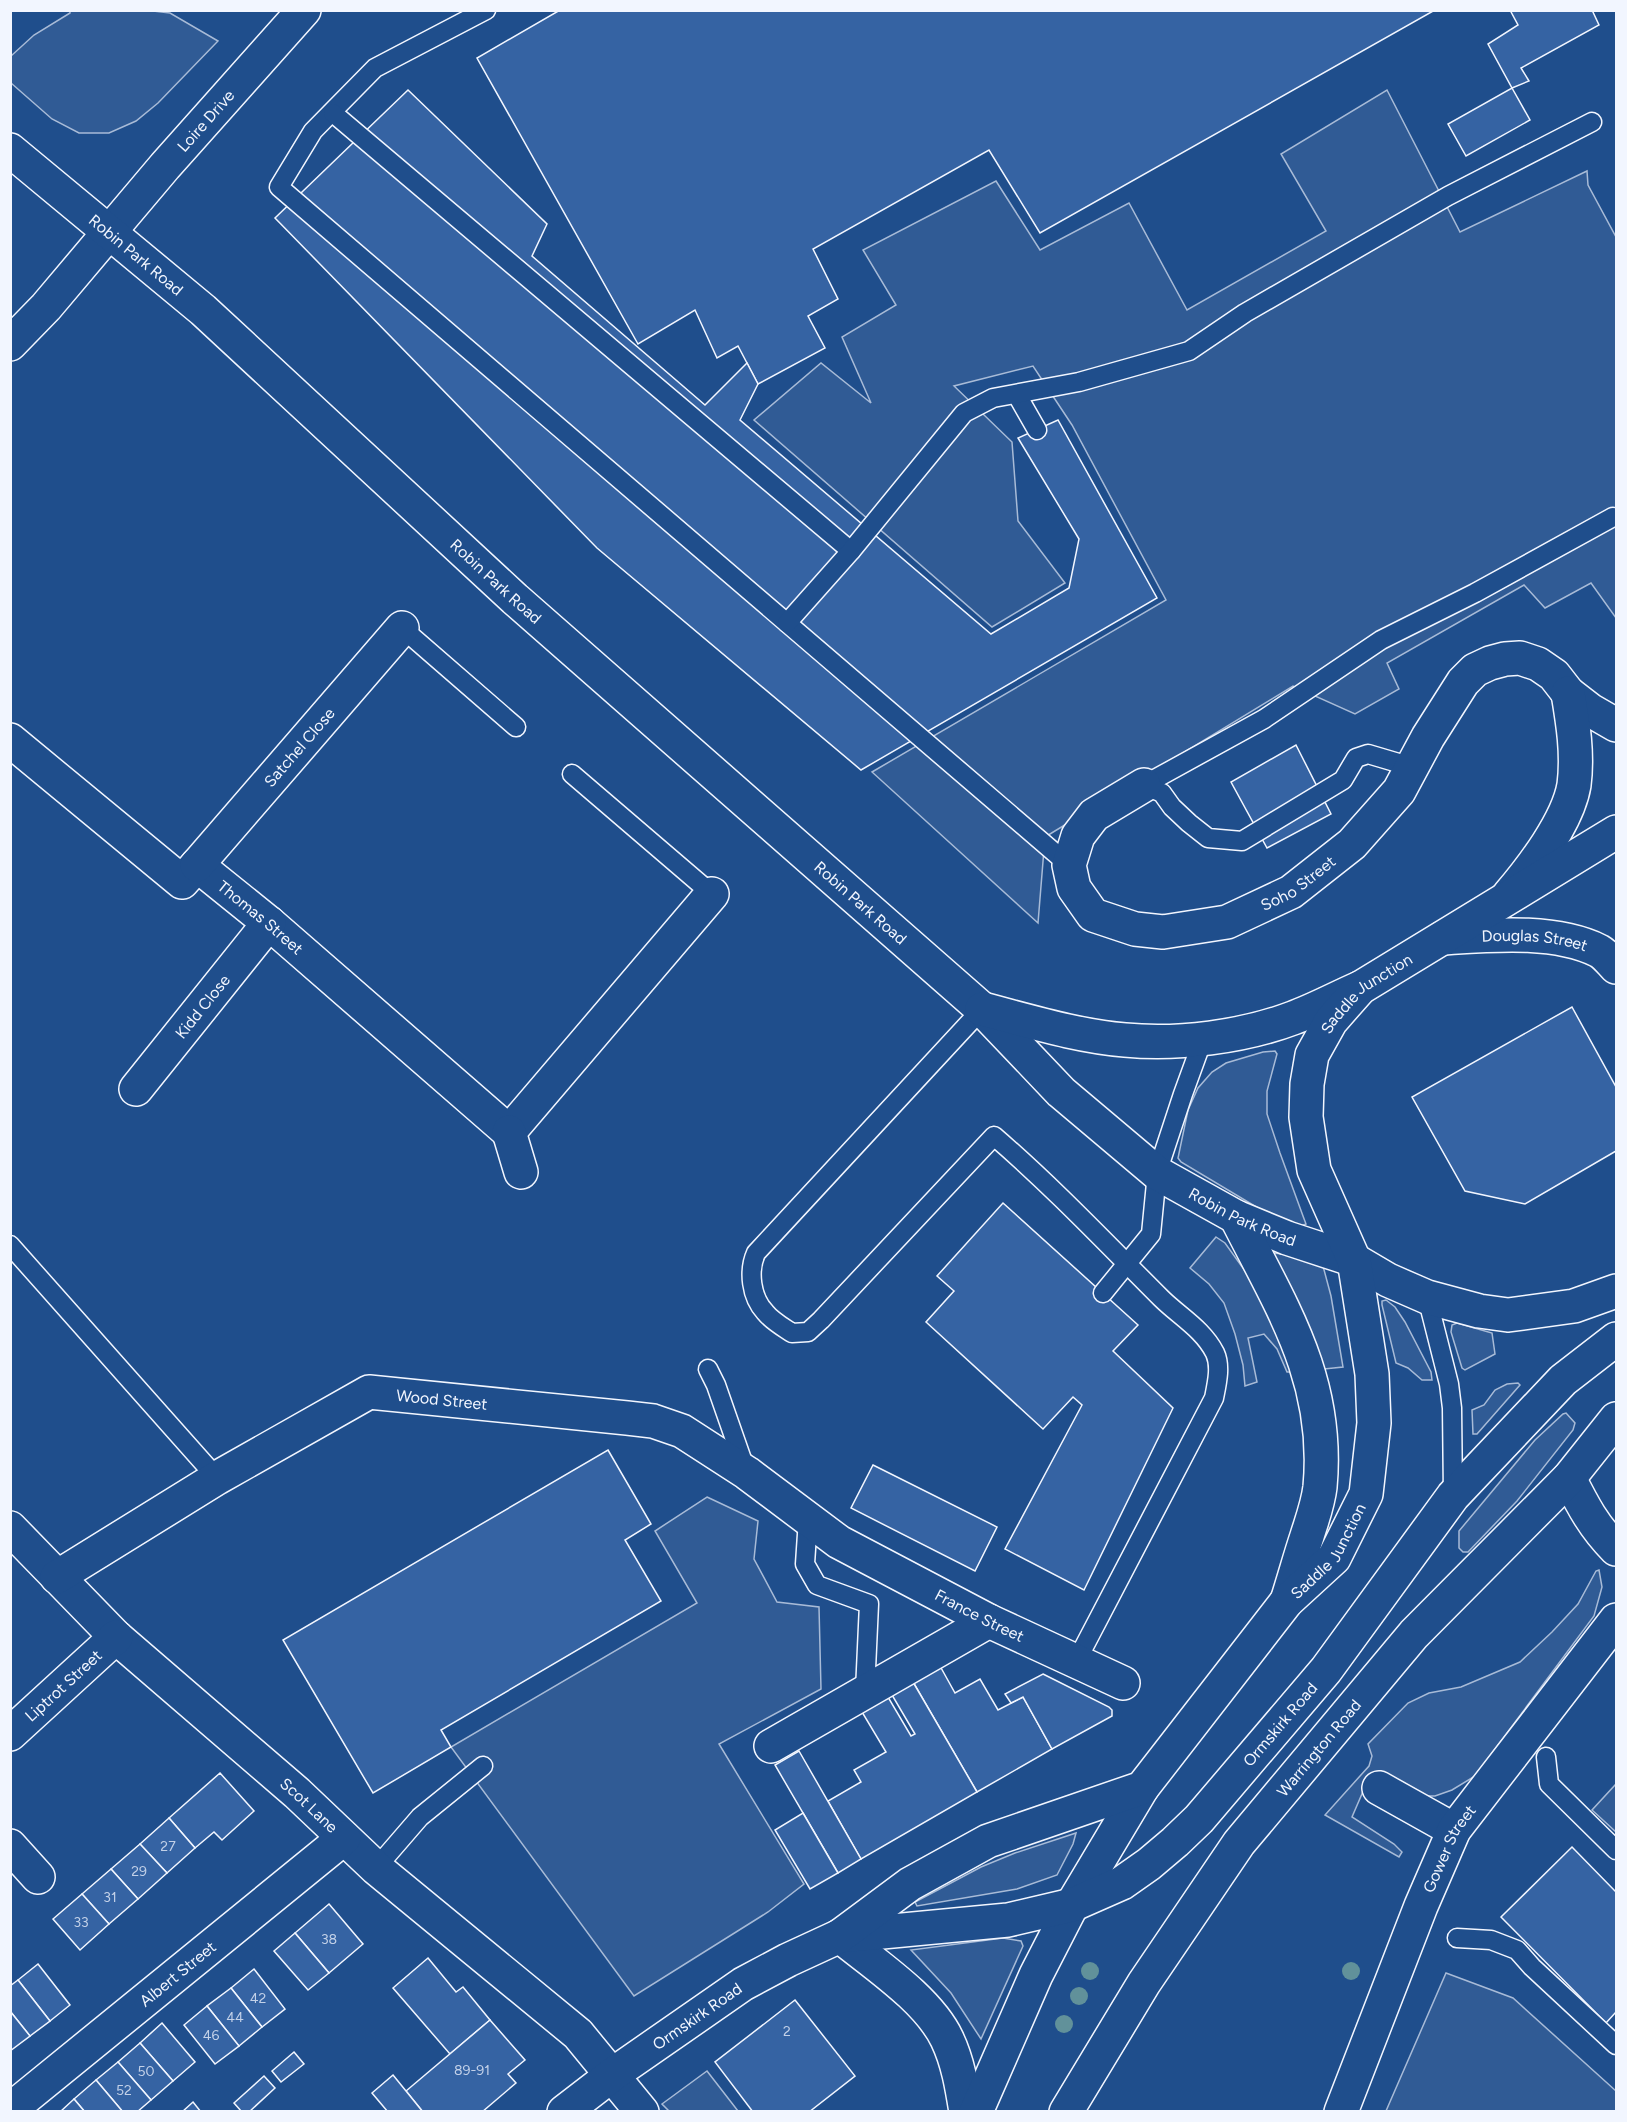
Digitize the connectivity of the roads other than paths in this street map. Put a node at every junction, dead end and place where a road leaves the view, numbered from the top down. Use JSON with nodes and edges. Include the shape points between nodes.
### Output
{"nodes":[{"id":1,"x":304,"y":10,"type":"edge"},
{"id":2,"x":486,"y":10,"type":"edge"},
{"id":3,"x":333,"y":113,"type":"junction"},
{"id":4,"x":1592,"y":122,"type":"dead end"},
{"id":5,"x":10,"y":150,"type":"edge"},
{"id":6,"x":109,"y":231,"type":"junction"},
{"id":7,"x":10,"y":344,"type":"edge"},
{"id":8,"x":1017,"y":395,"type":"junction"},
{"id":9,"x":1037,"y":430,"type":"dead end"},
{"id":10,"x":1613,"y":517,"type":"dead end"},
{"id":11,"x":851,"y":551,"type":"junction"},
{"id":12,"x":787,"y":623,"type":"junction"},
{"id":13,"x":402,"y":628,"type":"joint"},
{"id":14,"x":1568,"y":693,"type":"junction"},
{"id":15,"x":1617,"y":724,"type":"edge"},
{"id":16,"x":516,"y":727,"type":"dead end"},
{"id":17,"x":12,"y":744,"type":"edge"},
{"id":18,"x":1412,"y":767,"type":"junction"},
{"id":19,"x":572,"y":774,"type":"dead end"},
{"id":20,"x":1144,"y":785,"type":"junction"},
{"id":21,"x":1617,"y":832,"type":"edge"},
{"id":22,"x":197,"y":865,"type":"junction"},
{"id":23,"x":1069,"y":865,"type":"junction"},
{"id":24,"x":712,"y":894,"type":"joint"},
{"id":25,"x":1504,"y":902,"type":"junction"},
{"id":26,"x":269,"y":923,"type":"junction"},
{"id":27,"x":1443,"y":938,"type":"junction"},
{"id":28,"x":1617,"y":967,"type":"edge"},
{"id":29,"x":1360,"y":988,"type":"junction"},
{"id":30,"x":982,"y":1009,"type":"junction"},
{"id":31,"x":1203,"y":1039,"type":"junction"},
{"id":32,"x":136,"y":1089,"type":"dead end"},
{"id":33,"x":509,"y":1132,"type":"junction"},
{"id":34,"x":521,"y":1172,"type":"dead end"},
{"id":35,"x":1157,"y":1173,"type":"junction"},
{"id":36,"x":1236,"y":1217,"type":"junction"},
{"id":37,"x":10,"y":1245,"type":"edge"},
{"id":38,"x":1354,"y":1260,"type":"junction"},
{"id":39,"x":1127,"y":1263,"type":"junction"},
{"id":40,"x":1617,"y":1291,"type":"edge"},
{"id":41,"x":1103,"y":1293,"type":"dead end"},
{"id":42,"x":1427,"y":1297,"type":"junction"},
{"id":43,"x":1617,"y":1339,"type":"edge"},
{"id":44,"x":708,"y":1369,"type":"dead end"},
{"id":45,"x":1617,"y":1419,"type":"edge"},
{"id":46,"x":747,"y":1473,"type":"junction"},
{"id":47,"x":217,"y":1478,"type":"junction"},
{"id":48,"x":1569,"y":1478,"type":"junction"},
{"id":49,"x":1453,"y":1496,"type":"junction"},
{"id":50,"x":808,"y":1519,"type":"junction"},
{"id":51,"x":10,"y":1528,"type":"edge"},
{"id":52,"x":839,"y":1542,"type":"joint"},
{"id":53,"x":1617,"y":1549,"type":"edge"},
{"id":54,"x":57,"y":1577,"type":"junction"},
{"id":55,"x":1287,"y":1601,"type":"junction"},
{"id":56,"x":1617,"y":1620,"type":"edge"},
{"id":57,"x":989,"y":1621,"type":"junction"},
{"id":58,"x":116,"y":1637,"type":"junction"},
{"id":59,"x":1077,"y":1660,"type":"junction"},
{"id":60,"x":1123,"y":1683,"type":"dead end"},
{"id":61,"x":865,"y":1691,"type":"junction"},
{"id":62,"x":10,"y":1734,"type":"edge"},
{"id":63,"x":771,"y":1746,"type":"dead end"},
{"id":64,"x":1546,"y":1757,"type":"dead end"},
{"id":65,"x":483,"y":1766,"type":"dead end"},
{"id":66,"x":1142,"y":1788,"type":"junction"},
{"id":67,"x":1379,"y":1788,"type":"dead end"},
{"id":68,"x":1454,"y":1830,"type":"junction"},
{"id":69,"x":344,"y":1838,"type":"junction"},
{"id":70,"x":10,"y":1846,"type":"edge"},
{"id":71,"x":1617,"y":1850,"type":"edge"},
{"id":72,"x":376,"y":1868,"type":"junction"},
{"id":73,"x":38,"y":1877,"type":"dead end"},
{"id":74,"x":1072,"y":1905,"type":"junction"},
{"id":75,"x":840,"y":1936,"type":"junction"},
{"id":76,"x":1457,"y":1938,"type":"dead end"},
{"id":77,"x":1617,"y":2045,"type":"edge"},
{"id":78,"x":612,"y":2075,"type":"junction"},
{"id":79,"x":25,"y":2106,"type":"edge"},
{"id":80,"x":564,"y":2112,"type":"edge"},
{"id":81,"x":642,"y":2112,"type":"edge"},
{"id":82,"x":966,"y":2112,"type":"edge"},
{"id":83,"x":976,"y":2112,"type":"edge"},
{"id":84,"x":1066,"y":2112,"type":"edge"},
{"id":85,"x":1341,"y":2112,"type":"edge"}],
"edges":[{"from":1,"to":6,"type":"main road","name":"Loire Drive"},
{"from":2,"to":3,"type":"lane","via":[[375,68]]},
{"from":3,"to":11,"type":"lane"},
{"from":3,"to":12,"type":"lane","via":[[313,131],[279,187]]},
{"from":4,"to":8,"type":"lane","via":[[1448,196],[1245,313],[1189,351],[1114,374]]},
{"from":5,"to":6,"type":"main road","name":"Robin Park Road"},
{"from":6,"to":7,"type":"main road","name":"Loire Drive"},
{"from":6,"to":30,"type":"main road","name":"Robin Park Road","via":[[203,310],[515,599]]},
{"from":8,"to":9,"type":"lane"},
{"from":8,"to":11,"type":"lane","via":[[993,398],[964,413]]},
{"from":10,"to":20,"type":"lane","via":[[1381,640],[1264,719]]},
{"from":11,"to":12,"type":"lane"},
{"from":12,"to":23,"type":"lane"},
{"from":13,"to":16,"type":"lane"},
{"from":13,"to":22,"type":"main road","name":"Satchel Close"},
{"from":14,"to":15,"type":"main road","name":"Soho Street"},
{"from":14,"to":18,"type":"main road","name":"Soho Street","via":[[1554,675],[1520,658],[1504,659],[1475,670],[1463,682]]},
{"from":14,"to":25,"type":"main road","via":[[1575,737],[1574,787],[1550,840]]},
{"from":17,"to":22,"type":"main road","via":[[182,882]]},
{"from":18,"to":20,"type":"lane","via":[[1368,754],[1356,758],[1343,780],[1242,842],[1208,837],[1180,815],[1162,793]]},
{"from":18,"to":23,"type":"main road","name":"Soho Street","via":[[1399,791],[1352,844],[1291,892],[1227,922],[1164,932],[1135,929],[1093,915],[1074,888]]},
{"from":19,"to":24,"type":"lane"},
{"from":20,"to":23,"type":"main road","via":[[1094,815],[1078,836]]},
{"from":21,"to":25,"type":"main road","name":"Saddle Junction"},
{"from":22,"to":26,"type":"main road","name":"Thomas Street"},
{"from":24,"to":33,"type":"main road"},
{"from":25,"to":27,"type":"main road","name":"Saddle Junction"},
{"from":26,"to":32,"type":"main road","name":"Kidd Close"},
{"from":26,"to":33,"type":"main road","name":"Thomas Street"},
{"from":27,"to":28,"type":"main road","name":"Douglas Street","via":[[1499,935],[1563,940],[1601,952]]},
{"from":27,"to":29,"type":"main road","name":"Saddle Junction"},
{"from":29,"to":31,"type":"main road","name":"Robin Park Road","via":[[1291,1019]]},
{"from":29,"to":38,"type":"main road","name":"Saddle Junction","via":[[1331,1021],[1312,1055],[1306,1117],[1314,1170]]},
{"from":30,"to":31,"type":"main road","name":"Robin Park Road","via":[[1063,1030],[1124,1040]]},
{"from":30,"to":35,"type":"main road","name":"Robin Park Road","via":[[1061,1092]]},
{"from":30,"to":39,"type":"lane","via":[[756,1253],[751,1264],[752,1280],[764,1311],[792,1333],[808,1332],[994,1136]]},
{"from":31,"to":35,"type":"lane"},
{"from":33,"to":34,"type":"main road"},
{"from":35,"to":36,"type":"main road","name":"Robin Park Road"},
{"from":35,"to":39,"type":"lane","via":[[1150,1234]]},
{"from":36,"to":38,"type":"main road","name":"Robin Park Road"},
{"from":36,"to":55,"type":"main road","via":[[1298,1339],[1312,1379],[1321,1430],[1317,1505]]},
{"from":37,"to":47,"type":"lane"},
{"from":38,"to":42,"type":"main road"},
{"from":38,"to":55,"type":"main road","name":"Saddle Junction","via":[[1372,1374],[1374,1423],[1366,1494],[1334,1558]]},
{"from":39,"to":41,"type":"lane"},
{"from":39,"to":59,"type":"lane","via":[[1206,1338],[1216,1355],[1218,1377],[1215,1398]]},
{"from":40,"to":42,"type":"main road","via":[[1574,1306],[1508,1314],[1479,1311]]},
{"from":42,"to":49,"type":"lane","via":[[1449,1384]]},
{"from":43,"to":49,"type":"main road","name":"Ormskirk Road","via":[[1563,1380]]},
{"from":44,"to":46,"type":"lane"},
{"from":45,"to":48,"type":"main road","name":"Warrington Road"},
{"from":46,"to":47,"type":"main road","name":"Wood Street","via":[[682,1431],[653,1421],[369,1392]]},
{"from":46,"to":50,"type":"main road","name":"Wood Street"},
{"from":47,"to":54,"type":"main road","name":"Wood Street"},
{"from":48,"to":53,"type":"main road","via":[[1588,1516]]},
{"from":48,"to":84,"type":"main road","name":"Warrington Road","via":[[1414,1634],[1239,1843],[1144,1983]]},
{"from":49,"to":74,"type":"main road","name":"Ormskirk Road","via":[[1326,1670],[1199,1818],[1122,1883]]},
{"from":50,"to":52,"type":"main road","name":"Wood Street"},
{"from":50,"to":61,"type":"lane","via":[[805,1564],[817,1585],[869,1604]]},
{"from":51,"to":54,"type":"main road","name":"Scot Lane"},
{"from":52,"to":57,"type":"main road","name":"France Street"},
{"from":54,"to":58,"type":"main road","name":"Scot Lane"},
{"from":55,"to":66,"type":"main road","name":"Saddle Junction"},
{"from":56,"to":68,"type":"main road","name":"Gower Street"},
{"from":57,"to":59,"type":"main road","name":"France Street"},
{"from":57,"to":61,"type":"main road"},
{"from":58,"to":62,"type":"main road","name":"Liptrot Street"},
{"from":58,"to":69,"type":"main road","name":"Scot Lane"},
{"from":59,"to":60,"type":"main road","name":"France Street"},
{"from":61,"to":63,"type":"main road"},
{"from":64,"to":71,"type":"lane","via":[[1549,1784]]},
{"from":65,"to":72,"type":"lane","via":[[420,1816]]},
{"from":66,"to":74,"type":"main road"},
{"from":66,"to":75,"type":"main road","name":"Ormskirk Road","via":[[988,1841],[910,1884]]},
{"from":67,"to":68,"type":"main road"},
{"from":68,"to":85,"type":"main road","name":"Gower Street","via":[[1420,1906]]},
{"from":69,"to":72,"type":"main road","name":"Scot Lane"},
{"from":69,"to":79,"type":"main road","name":"Albert Street"},
{"from":70,"to":73,"type":"main road"},
{"from":72,"to":78,"type":"main road","name":"Scot Lane","via":[[578,2034]]},
{"from":74,"to":75,"type":"main road","name":"Ormskirk Road","via":[[1008,1920]]},
{"from":74,"to":83,"type":"main road","via":[[1036,1975]]},
{"from":75,"to":78,"type":"main road","name":"Ormskirk Road","via":[[743,1984]]},
{"from":75,"to":82,"type":"main road","via":[[909,1994],[938,2025],[960,2075]]},
{"from":76,"to":77,"type":"lane","via":[[1491,1940],[1517,1950]]},
{"from":78,"to":80,"type":"main road","name":"Ormskirk Road"},
{"from":78,"to":81,"type":"main road","name":"Scot Lane"}]}
